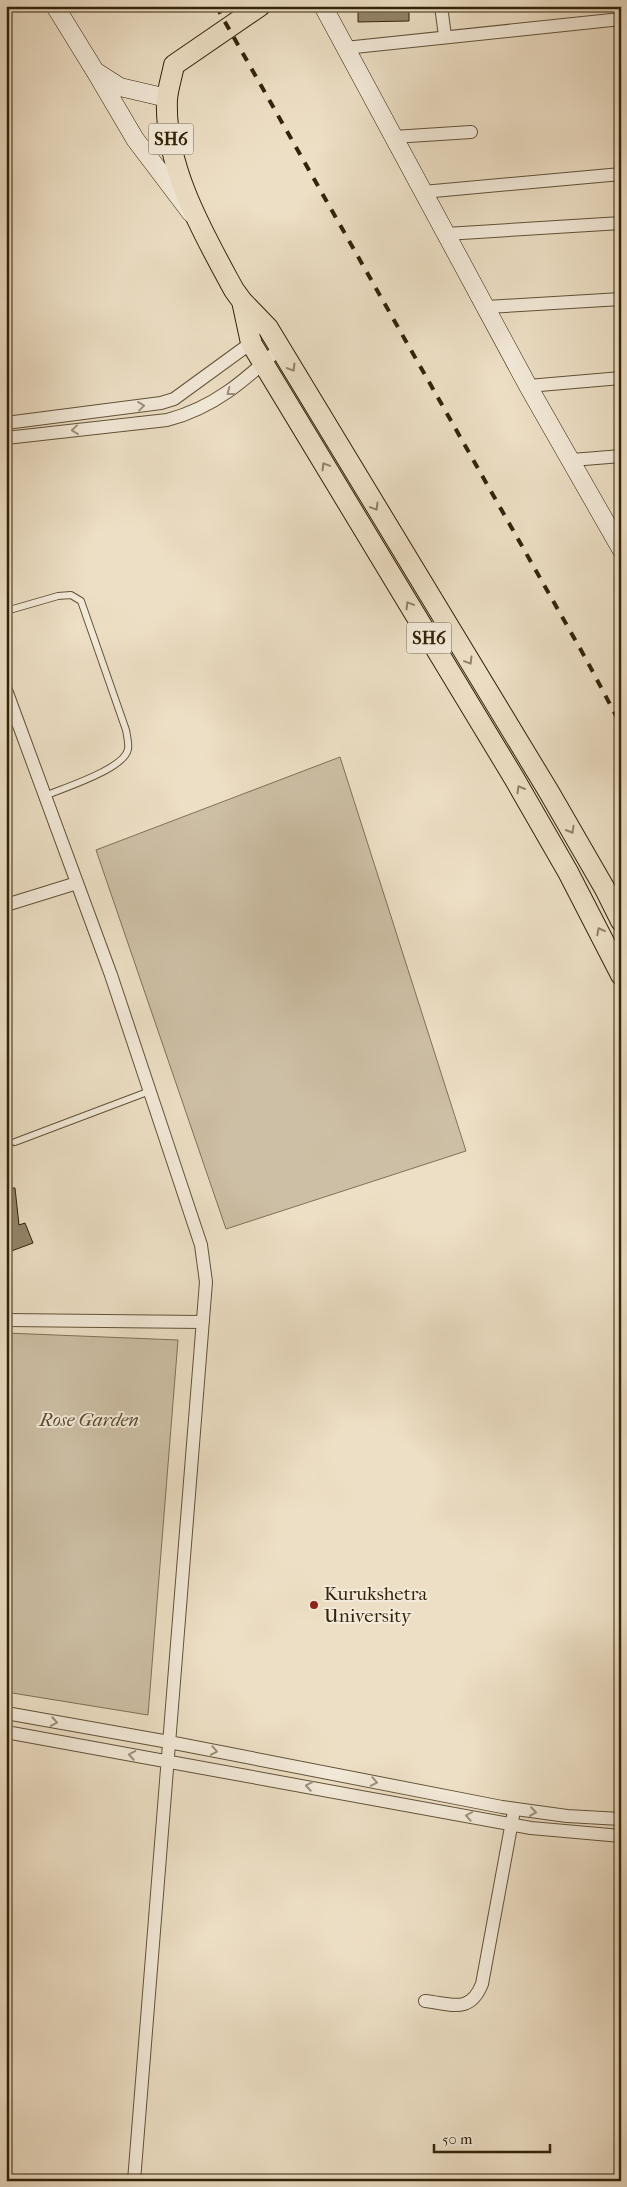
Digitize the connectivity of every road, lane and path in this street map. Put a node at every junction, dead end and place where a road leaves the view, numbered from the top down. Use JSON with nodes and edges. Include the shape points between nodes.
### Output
{"nodes":[{"id":1,"x":55,"y":6,"type":"edge"},
{"id":2,"x":260,"y":6,"type":"edge"},
{"id":3,"x":322,"y":6,"type":"edge"},
{"id":4,"x":441,"y":6,"type":"edge"},
{"id":5,"x":621,"y":18,"type":"edge"},
{"id":6,"x":445,"y":36,"type":"junction"},
{"id":7,"x":345,"y":48,"type":"junction"},
{"id":8,"x":95,"y":71,"type":"junction"},
{"id":9,"x":167,"y":98,"type":"junction"},
{"id":10,"x":471,"y":132,"type":"dead end"},
{"id":11,"x":393,"y":137,"type":"junction"},
{"id":12,"x":621,"y":174,"type":"edge"},
{"id":13,"x":423,"y":192,"type":"junction"},
{"id":14,"x":194,"y":217,"type":"junction"},
{"id":15,"x":621,"y":223,"type":"edge"},
{"id":16,"x":446,"y":234,"type":"junction"},
{"id":17,"x":621,"y":300,"type":"edge"},
{"id":18,"x":242,"y":301,"type":"junction"},
{"id":19,"x":487,"y":307,"type":"junction"},
{"id":20,"x":268,"y":328,"type":"junction"},
{"id":21,"x":251,"y":344,"type":"junction"},
{"id":22,"x":280,"y":348,"type":"junction"},
{"id":23,"x":263,"y":363,"type":"junction"},
{"id":24,"x":621,"y":378,"type":"edge"},
{"id":25,"x":528,"y":386,"type":"junction"},
{"id":26,"x":6,"y":422,"type":"edge"},
{"id":27,"x":6,"y":438,"type":"edge"},
{"id":28,"x":621,"y":456,"type":"edge"},
{"id":29,"x":572,"y":460,"type":"junction"},
{"id":30,"x":621,"y":549,"type":"edge"},
{"id":31,"x":6,"y":611,"type":"edge"},
{"id":32,"x":6,"y":690,"type":"edge"},
{"id":33,"x":45,"y":796,"type":"junction"},
{"id":34,"x":77,"y":883,"type":"junction"},
{"id":35,"x":6,"y":905,"type":"edge"},
{"id":36,"x":621,"y":921,"type":"edge"},
{"id":37,"x":621,"y":974,"type":"edge"},
{"id":38,"x":150,"y":1091,"type":"junction"},
{"id":39,"x":15,"y":1142,"type":"dead end"},
{"id":40,"x":6,"y":1320,"type":"edge"},
{"id":41,"x":203,"y":1322,"type":"junction"},
{"id":42,"x":6,"y":1713,"type":"edge"},
{"id":43,"x":6,"y":1732,"type":"edge"},
{"id":44,"x":169,"y":1742,"type":"junction"},
{"id":45,"x":167,"y":1761,"type":"junction"},
{"id":46,"x":514,"y":1809,"type":"junction"},
{"id":47,"x":621,"y":1819,"type":"edge"},
{"id":48,"x":511,"y":1824,"type":"junction"},
{"id":49,"x":621,"y":1836,"type":"edge"},
{"id":50,"x":425,"y":2001,"type":"dead end"},
{"id":51,"x":134,"y":2181,"type":"edge"}],
"edges":[{"from":1,"to":8,"type":"street"},
{"from":2,"to":9,"type":"main road","number":"SH6","via":[[174,65]]},
{"from":3,"to":7,"type":"street"},
{"from":4,"to":6,"type":"street"},
{"from":5,"to":6,"type":"street"},
{"from":6,"to":7,"type":"street"},
{"from":7,"to":11,"type":"street"},
{"from":8,"to":9,"type":"street","via":[[120,87]]},
{"from":8,"to":14,"type":"street","via":[[135,139]]},
{"from":9,"to":14,"type":"main road","number":"SH6","via":[[175,159]]},
{"from":10,"to":11,"type":"street"},
{"from":11,"to":13,"type":"street"},
{"from":12,"to":13,"type":"street"},
{"from":13,"to":16,"type":"street"},
{"from":14,"to":18,"type":"main road","number":"SH6"},
{"from":15,"to":16,"type":"street"},
{"from":16,"to":19,"type":"street"},
{"from":17,"to":19,"type":"street"},
{"from":18,"to":20,"type":"main road","number":"SH6"},
{"from":18,"to":21,"type":"main road","number":"SH6"},
{"from":19,"to":25,"type":"street"},
{"from":20,"to":21,"type":"street"},
{"from":20,"to":22,"type":"main road","number":"SH6"},
{"from":21,"to":23,"type":"main road","number":"SH6"},
{"from":26,"to":21,"type":"street","one_way":true,"via":[[174,399]]},
{"from":22,"to":23,"type":"street"},
{"from":22,"to":36,"type":"main road","number":"SH6","one_way":true,"via":[[549,792]]},
{"from":23,"to":27,"type":"street","one_way":true,"via":[[222,397],[189,415]]},
{"from":37,"to":23,"type":"main road","number":"SH6","one_way":true,"via":[[514,778]]},
{"from":24,"to":25,"type":"street"},
{"from":25,"to":29,"type":"street"},
{"from":28,"to":29,"type":"street"},
{"from":29,"to":30,"type":"street"},
{"from":31,"to":33,"type":"lane","via":[[58,596],[71,595],[81,601],[126,730],[128,749],[124,759],[113,767]]},
{"from":32,"to":33,"type":"street"},
{"from":33,"to":34,"type":"street"},
{"from":34,"to":35,"type":"street"},
{"from":34,"to":38,"type":"street"},
{"from":38,"to":39,"type":"lane"},
{"from":38,"to":41,"type":"street","via":[[201,1245],[206,1282]]},
{"from":40,"to":41,"type":"street"},
{"from":41,"to":44,"type":"street"},
{"from":42,"to":44,"type":"street","one_way":true},
{"from":45,"to":43,"type":"street","one_way":true},
{"from":44,"to":45,"type":"street"},
{"from":44,"to":46,"type":"street","one_way":true},
{"from":48,"to":45,"type":"street","one_way":true},
{"from":45,"to":51,"type":"street"},
{"from":46,"to":47,"type":"street","one_way":true},
{"from":46,"to":48,"type":"street"},
{"from":48,"to":49,"type":"street"},
{"from":48,"to":50,"type":"street","via":[[482,1984],[476,1998],[461,2004]]}]}
